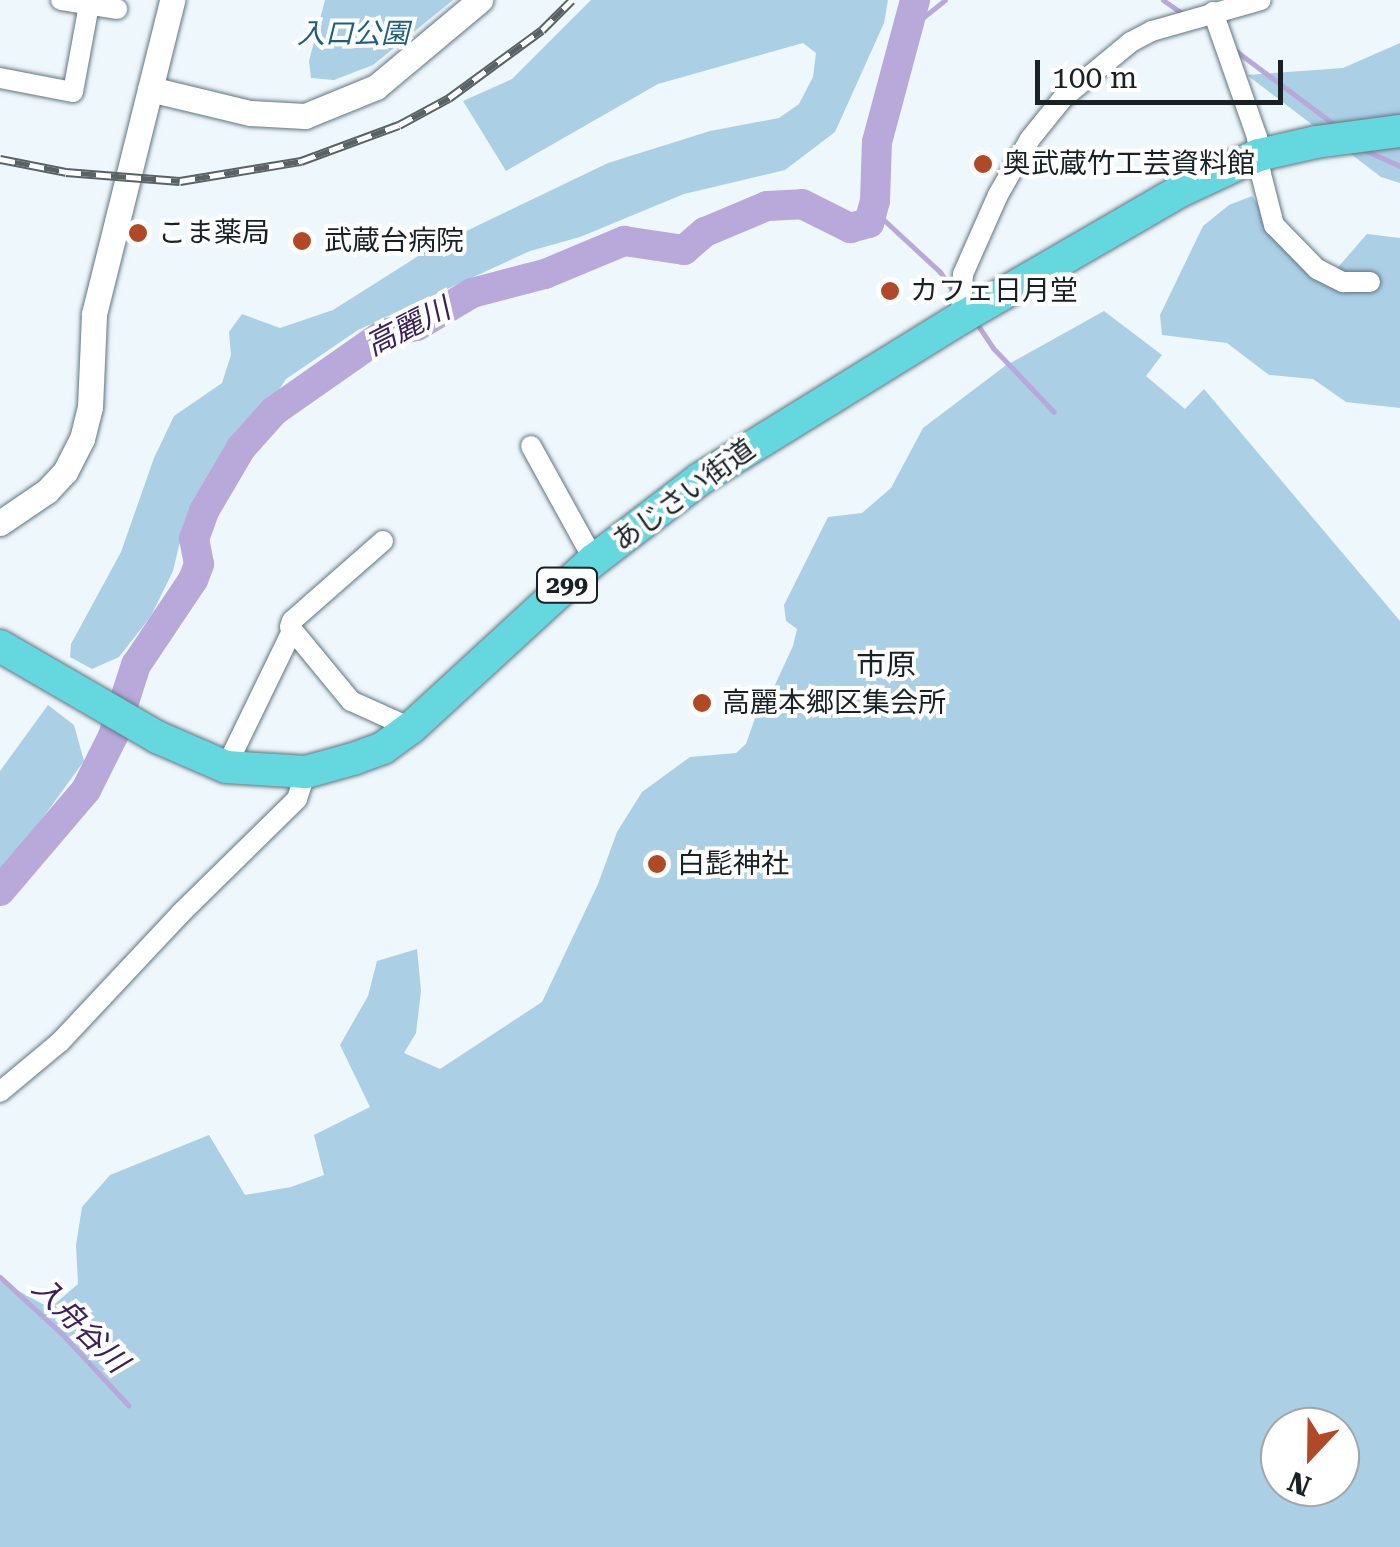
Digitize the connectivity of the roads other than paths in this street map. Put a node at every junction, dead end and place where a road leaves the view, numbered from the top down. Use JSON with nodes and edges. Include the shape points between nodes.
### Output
{"nodes":[{"id":1,"x":62,"y":0,"type":"edge"},
{"id":2,"x":172,"y":0,"type":"edge"},
{"id":3,"x":480,"y":0,"type":"edge"},
{"id":4,"x":1261,"y":0,"type":"edge"},
{"id":5,"x":90,"y":4,"type":"junction"},
{"id":6,"x":117,"y":9,"type":"dead end"},
{"id":7,"x":1212,"y":12,"type":"junction"},
{"id":8,"x":0,"y":78,"type":"edge"},
{"id":9,"x":150,"y":89,"type":"junction"},
{"id":10,"x":1400,"y":131,"type":"edge"},
{"id":11,"x":1260,"y":155,"type":"junction"},
{"id":12,"x":1370,"y":282,"type":"dead end"},
{"id":13,"x":966,"y":315,"type":"junction"},
{"id":14,"x":531,"y":446,"type":"dead end"},
{"id":15,"x":0,"y":522,"type":"edge"},
{"id":16,"x":383,"y":542,"type":"dead end"},
{"id":17,"x":594,"y":560,"type":"junction"},
{"id":18,"x":292,"y":632,"type":"junction"},
{"id":19,"x":0,"y":646,"type":"edge"},
{"id":20,"x":411,"y":728,"type":"junction"},
{"id":21,"x":226,"y":767,"type":"junction"},
{"id":22,"x":306,"y":772,"type":"junction"},
{"id":23,"x":0,"y":1092,"type":"edge"}],
"edges":[{"from":1,"to":5,"type":"street"},
{"from":2,"to":9,"type":"street"},
{"from":3,"to":9,"type":"street","via":[[376,86],[305,116],[250,113]]},
{"from":4,"to":7,"type":"street"},
{"from":5,"to":6,"type":"street"},
{"from":5,"to":8,"type":"street","via":[[73,92]]},
{"from":7,"to":11,"type":"street"},
{"from":7,"to":13,"type":"street","via":[[1131,42],[1063,98],[1030,139],[963,274]]},
{"from":9,"to":15,"type":"street","via":[[94,314],[90,408],[82,439],[48,491]]},
{"from":10,"to":11,"type":"highway","name":"あじさい街道","number":"299"},
{"from":11,"to":12,"type":"street","via":[[1274,225],[1297,252],[1343,282]]},
{"from":11,"to":13,"type":"highway","name":"あじさい街道","number":"299","via":[[1178,192]]},
{"from":13,"to":17,"type":"highway","name":"あじさい街道","number":"299","via":[[734,455]]},
{"from":14,"to":17,"type":"street"},
{"from":16,"to":18,"type":"street","via":[[292,620]]},
{"from":17,"to":20,"type":"highway","name":"あじさい街道","number":"299"},
{"from":18,"to":20,"type":"street","via":[[351,701]]},
{"from":18,"to":21,"type":"street"},
{"from":19,"to":21,"type":"highway","name":"あじさい街道","number":"299","via":[[157,736]]},
{"from":20,"to":22,"type":"highway","name":"あじさい街道","number":"299","via":[[384,748]]},
{"from":21,"to":22,"type":"highway","name":"あじさい街道","number":"299"},
{"from":22,"to":23,"type":"street","via":[[298,799],[60,1042]]}]}
